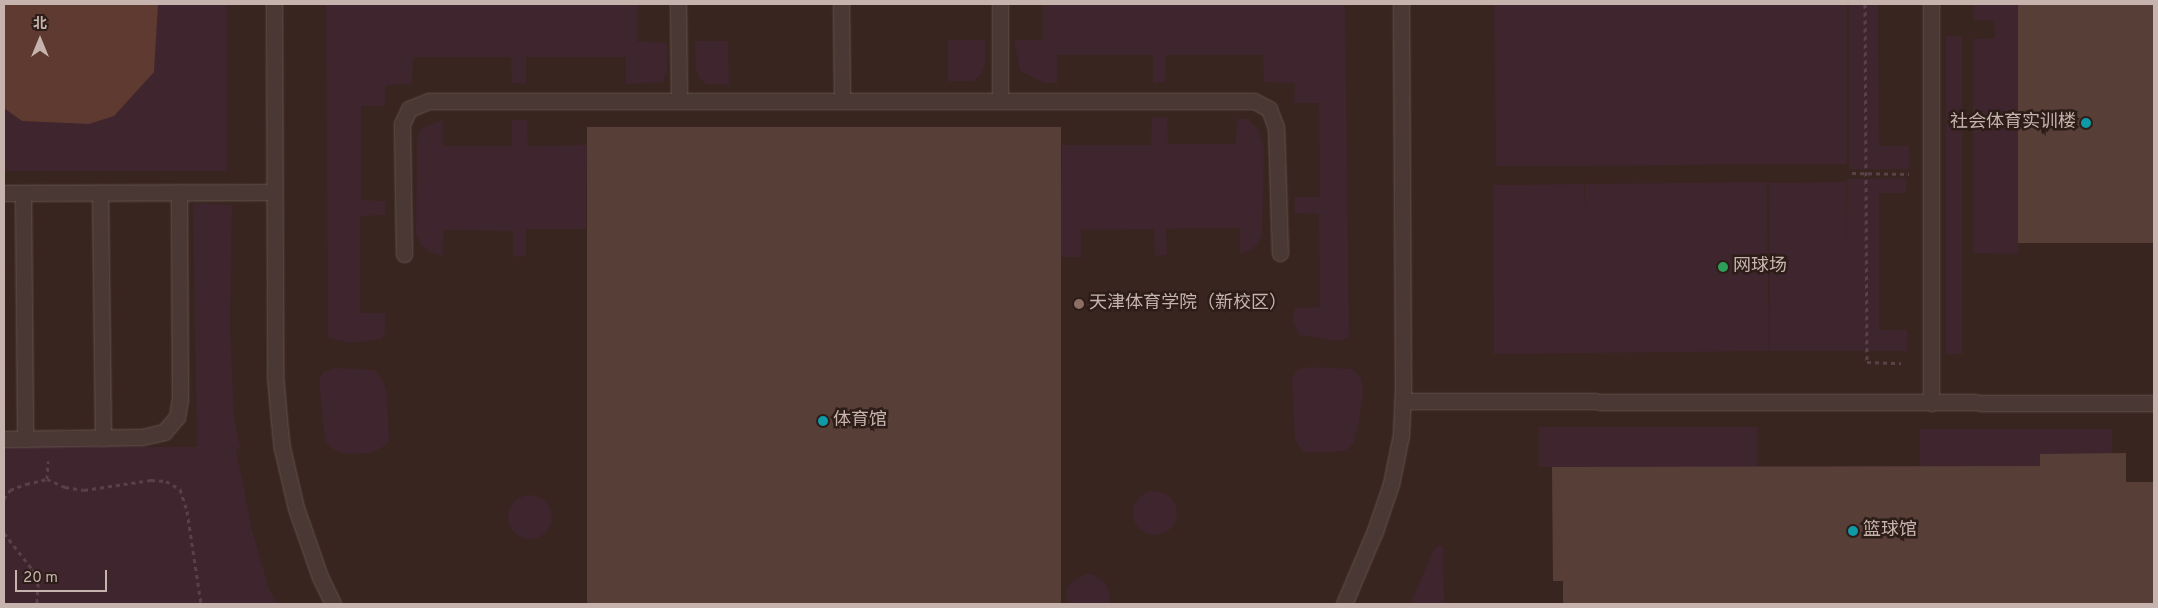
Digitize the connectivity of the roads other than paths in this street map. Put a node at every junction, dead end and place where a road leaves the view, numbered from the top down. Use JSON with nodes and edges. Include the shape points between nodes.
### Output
{"nodes":[{"id":1,"x":274,"y":4,"type":"edge"},
{"id":2,"x":678,"y":4,"type":"edge"},
{"id":3,"x":841,"y":4,"type":"edge"},
{"id":4,"x":1000,"y":4,"type":"edge"},
{"id":5,"x":1401,"y":4,"type":"edge"},
{"id":6,"x":1931,"y":4,"type":"edge"},
{"id":7,"x":679,"y":101,"type":"junction"},
{"id":8,"x":842,"y":101,"type":"junction"},
{"id":9,"x":1000,"y":101,"type":"junction"},
{"id":10,"x":179,"y":192,"type":"junction"},
{"id":11,"x":274,"y":192,"type":"junction"},
{"id":12,"x":4,"y":193,"type":"edge"},
{"id":13,"x":23,"y":193,"type":"junction"},
{"id":14,"x":100,"y":193,"type":"junction"},
{"id":15,"x":1280,"y":253,"type":"dead end"},
{"id":16,"x":404,"y":254,"type":"dead end"},
{"id":17,"x":1403,"y":401,"type":"junction"},
{"id":18,"x":1931,"y":403,"type":"junction"},
{"id":19,"x":2154,"y":403,"type":"edge"},
{"id":20,"x":103,"y":438,"type":"junction"},
{"id":21,"x":4,"y":439,"type":"edge"},
{"id":22,"x":25,"y":439,"type":"junction"},
{"id":23,"x":333,"y":604,"type":"edge"},
{"id":24,"x":1344,"y":604,"type":"edge"}],
"edges":[{"from":1,"to":11,"type":"lane"},
{"from":2,"to":7,"type":"lane"},
{"from":3,"to":8,"type":"lane"},
{"from":4,"to":9,"type":"lane"},
{"from":5,"to":17,"type":"lane"},
{"from":6,"to":18,"type":"lane"},
{"from":7,"to":8,"type":"lane"},
{"from":7,"to":16,"type":"lane","via":[[429,101],[409,109],[402,124]]},
{"from":8,"to":9,"type":"lane"},
{"from":9,"to":15,"type":"lane","via":[[1254,101],[1269,109],[1276,127]]},
{"from":10,"to":11,"type":"lane"},
{"from":10,"to":14,"type":"lane"},
{"from":10,"to":20,"type":"lane","via":[[180,398],[177,417],[164,432],[142,437]]},
{"from":11,"to":23,"type":"lane","via":[[275,375],[282,448],[298,516]]},
{"from":12,"to":13,"type":"lane"},
{"from":13,"to":14,"type":"lane"},
{"from":13,"to":22,"type":"lane"},
{"from":14,"to":20,"type":"lane"},
{"from":17,"to":18,"type":"lane"},
{"from":17,"to":24,"type":"lane","via":[[1401,435],[1391,484]]},
{"from":18,"to":19,"type":"lane"},
{"from":20,"to":22,"type":"lane"},
{"from":21,"to":22,"type":"lane"}]}
